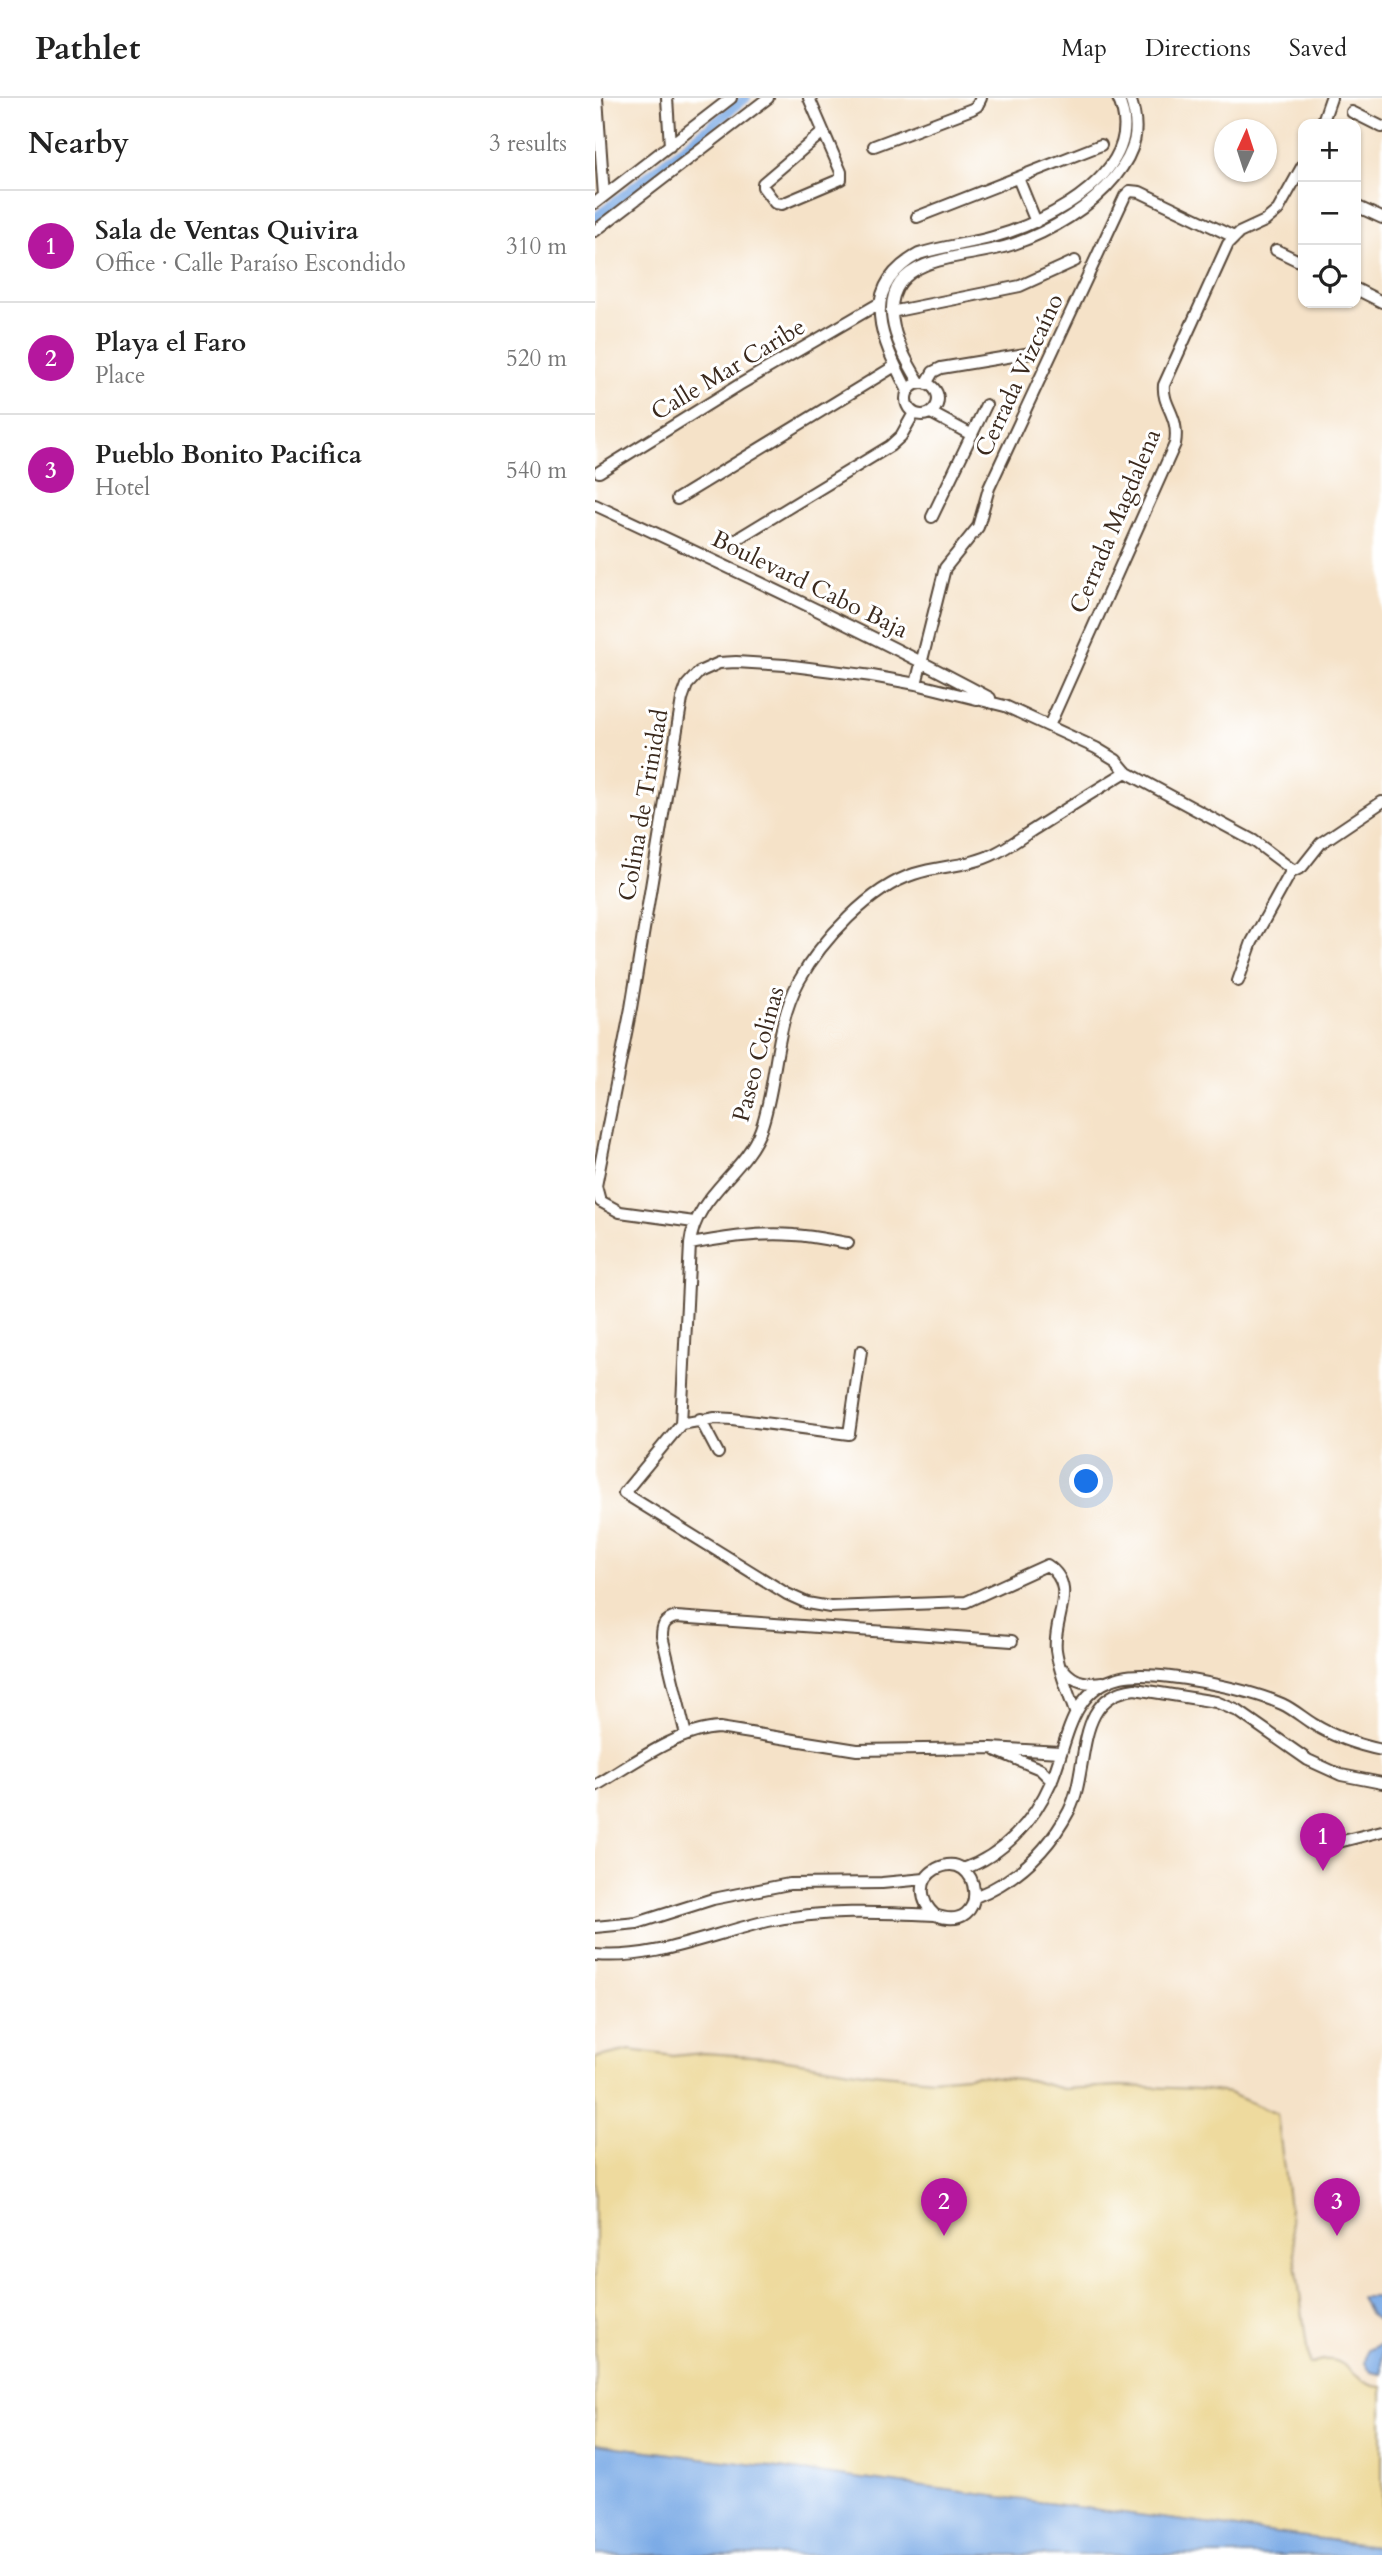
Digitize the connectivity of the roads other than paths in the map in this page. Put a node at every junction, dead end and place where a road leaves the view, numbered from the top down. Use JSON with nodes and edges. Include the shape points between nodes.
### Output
{"nodes":[{"id":1,"x":597,"y":98,"type":"edge"},
{"id":2,"x":667,"y":98,"type":"edge"},
{"id":3,"x":731,"y":98,"type":"edge"},
{"id":4,"x":768,"y":98,"type":"edge"},
{"id":5,"x":809,"y":98,"type":"edge"},
{"id":6,"x":981,"y":98,"type":"edge"},
{"id":7,"x":1118,"y":98,"type":"edge"},
{"id":8,"x":1130,"y":98,"type":"edge"},
{"id":9,"x":1331,"y":98,"type":"edge"},
{"id":10,"x":1352,"y":112,"type":"dead end"},
{"id":11,"x":1324,"y":119,"type":"edge"},
{"id":12,"x":1382,"y":127,"type":"edge"},
{"id":13,"x":823,"y":132,"type":"junction"},
{"id":14,"x":1101,"y":145,"type":"dead end"},
{"id":15,"x":670,"y":146,"type":"junction"},
{"id":16,"x":874,"y":146,"type":"dead end"},
{"id":17,"x":1018,"y":178,"type":"junction"},
{"id":18,"x":1298,"y":182,"type":"edge"},
{"id":19,"x":600,"y":200,"type":"edge"},
{"id":20,"x":1361,"y":208,"type":"edge"},
{"id":21,"x":917,"y":216,"type":"dead end"},
{"id":22,"x":1382,"y":218,"type":"edge"},
{"id":23,"x":1036,"y":222,"type":"junction"},
{"id":24,"x":595,"y":231,"type":"edge"},
{"id":25,"x":993,"y":237,"type":"junction"},
{"id":26,"x":1234,"y":237,"type":"junction"},
{"id":27,"x":997,"y":249,"type":"junction"},
{"id":28,"x":1276,"y":250,"type":"dead end"},
{"id":29,"x":1075,"y":261,"type":"dead end"},
{"id":30,"x":1298,"y":261,"type":"edge"},
{"id":31,"x":1361,"y":292,"type":"edge"},
{"id":32,"x":1382,"y":302,"type":"edge"},
{"id":33,"x":880,"y":303,"type":"junction"},
{"id":34,"x":891,"y":312,"type":"junction"},
{"id":35,"x":1031,"y":353,"type":"dead end"},
{"id":36,"x":895,"y":366,"type":"junction"},
{"id":37,"x":923,"y":384,"type":"junction"},
{"id":38,"x":908,"y":391,"type":"junction"},
{"id":39,"x":986,"y":405,"type":"dead end"},
{"id":40,"x":914,"y":413,"type":"junction"},
{"id":41,"x":930,"y":413,"type":"junction"},
{"id":42,"x":972,"y":435,"type":"junction"},
{"id":43,"x":599,"y":472,"type":"dead end"},
{"id":44,"x":677,"y":499,"type":"dead end"},
{"id":45,"x":595,"y":505,"type":"edge"},
{"id":46,"x":932,"y":517,"type":"dead end"},
{"id":47,"x":732,"y":542,"type":"dead end"},
{"id":48,"x":921,"y":661,"type":"junction"},
{"id":49,"x":785,"y":665,"type":"joint"},
{"id":50,"x":916,"y":684,"type":"junction"},
{"id":51,"x":1005,"y":706,"type":"junction"},
{"id":52,"x":1049,"y":726,"type":"junction"},
{"id":53,"x":1126,"y":772,"type":"junction"},
{"id":54,"x":1382,"y":802,"type":"edge"},
{"id":55,"x":1292,"y":870,"type":"junction"},
{"id":56,"x":1238,"y":981,"type":"dead end"},
{"id":57,"x":694,"y":1222,"type":"junction"},
{"id":58,"x":848,"y":1243,"type":"dead end"},
{"id":59,"x":690,"y":1244,"type":"junction"},
{"id":60,"x":861,"y":1351,"type":"dead end"},
{"id":61,"x":700,"y":1419,"type":"junction"},
{"id":62,"x":681,"y":1424,"type":"junction"},
{"id":63,"x":718,"y":1453,"type":"dead end"},
{"id":64,"x":1012,"y":1641,"type":"dead end"},
{"id":65,"x":1058,"y":1662,"type":"junction"},
{"id":66,"x":1111,"y":1680,"type":"junction"},
{"id":67,"x":1075,"y":1712,"type":"junction"},
{"id":68,"x":686,"y":1735,"type":"junction"},
{"id":69,"x":991,"y":1748,"type":"junction"},
{"id":70,"x":1382,"y":1751,"type":"edge"},
{"id":71,"x":1060,"y":1752,"type":"junction"},
{"id":72,"x":1052,"y":1781,"type":"junction"},
{"id":73,"x":1382,"y":1783,"type":"edge"},
{"id":74,"x":595,"y":1786,"type":"edge"},
{"id":75,"x":1382,"y":1831,"type":"edge"},
{"id":76,"x":1315,"y":1847,"type":"dead end"},
{"id":77,"x":963,"y":1870,"type":"junction"},
{"id":78,"x":925,"y":1879,"type":"junction"},
{"id":79,"x":975,"y":1897,"type":"junction"},
{"id":80,"x":935,"y":1915,"type":"junction"},
{"id":81,"x":595,"y":1927,"type":"edge"},
{"id":82,"x":595,"y":1955,"type":"edge"}],
"edges":[{"from":1,"to":19,"type":"street"},
{"from":2,"to":15,"type":"street"},
{"from":3,"to":15,"type":"street"},
{"from":4,"to":24,"type":"street"},
{"from":5,"to":13,"type":"street"},
{"from":6,"to":16,"type":"street","via":[[977,106]]},
{"from":7,"to":23,"type":"street","via":[[1125,134],[1112,164],[1082,193]]},
{"from":8,"to":27,"type":"street","via":[[1137,125],[1135,145],[1109,184],[1053,226]]},
{"from":9,"to":11,"type":"street"},
{"from":10,"to":12,"type":"street"},
{"from":13,"to":13,"type":"street","via":[[841,179],[775,203],[763,183]]},
{"from":14,"to":17,"type":"street"},
{"from":15,"to":19,"type":"street"},
{"from":17,"to":21,"type":"street"},
{"from":17,"to":23,"type":"street"},
{"from":18,"to":26,"type":"street","via":[[1278,210]]},
{"from":20,"to":22,"type":"street"},
{"from":23,"to":25,"type":"street"},
{"from":25,"to":27,"type":"street"},
{"from":25,"to":33,"type":"street","via":[[931,250],[909,260],[890,280]]},
{"from":26,"to":48,"type":"street","name":"Cerrada Vizcaíno","via":[[1145,193],[1125,196],[989,488],[978,527],[945,568]]},
{"from":26,"to":52,"type":"street","name":"Cerrada Magdalena","via":[[1164,386],[1164,398],[1177,427],[1175,444]]},
{"from":27,"to":34,"type":"street","via":[[924,266],[898,289]]},
{"from":28,"to":30,"type":"street"},
{"from":29,"to":34,"type":"street","via":[[995,293]]},
{"from":31,"to":32,"type":"street"},
{"from":33,"to":36,"type":"street","via":[[880,327]]},
{"from":33,"to":43,"type":"street","name":"Calle Mar Caribe"},
{"from":34,"to":37,"type":"street","via":[[897,341]]},
{"from":35,"to":37,"type":"street","via":[[941,368]]},
{"from":36,"to":38,"type":"street"},
{"from":36,"to":44,"type":"street"},
{"from":37,"to":38,"type":"street"},
{"from":37,"to":41,"type":"street","via":[[937,393],[936,408]]},
{"from":38,"to":40,"type":"street","via":[[907,403]]},
{"from":39,"to":42,"type":"street"},
{"from":40,"to":41,"type":"street"},
{"from":40,"to":47,"type":"street","via":[[890,446]]},
{"from":41,"to":42,"type":"street"},
{"from":42,"to":46,"type":"street"},
{"from":45,"to":48,"type":"street","name":"Boulevard Cabo Baja"},
{"from":48,"to":50,"type":"street","name":"Cerrada Vizcaíno"},
{"from":48,"to":51,"type":"street","name":"Boulevard Cabo Baja"},
{"from":49,"to":50,"type":"street","name":"Boulevard Cabo Baja"},
{"from":49,"to":57,"type":"street","name":"Colina de Trinidad","via":[[719,663],[699,672],[687,685],[597,1180],[600,1201],[620,1212]]},
{"from":50,"to":51,"type":"street","name":"Boulevard Cabo Baja"},
{"from":51,"to":52,"type":"street","name":"Boulevard Cabo Baja"},
{"from":52,"to":53,"type":"street","name":"Boulevard Cabo Baja","via":[[1109,755]]},
{"from":53,"to":55,"type":"street","name":"Boulevard Cabo Baja","via":[[1254,841]]},
{"from":53,"to":57,"type":"street","name":"Paseo Colinas","via":[[998,852],[894,882],[873,895],[839,929],[816,954],[790,1002],[755,1143]]},
{"from":54,"to":55,"type":"street","via":[[1321,843],[1303,867]]},
{"from":55,"to":56,"type":"street","via":[[1252,942]]},
{"from":57,"to":59,"type":"street","name":"Paseo Colinas"},
{"from":58,"to":59,"type":"street","via":[[773,1234]]},
{"from":59,"to":62,"type":"street","name":"Paseo Colinas"},
{"from":60,"to":61,"type":"street","via":[[849,1434]]},
{"from":61,"to":62,"type":"street"},
{"from":61,"to":63,"type":"street"},
{"from":62,"to":65,"type":"street","via":[[624,1493],[786,1594],[829,1607],[966,1602],[1047,1565],[1059,1575],[1063,1589],[1056,1635]]},
{"from":64,"to":68,"type":"street","via":[[669,1619],[662,1636]]},
{"from":65,"to":66,"type":"street","via":[[1073,1680]]},
{"from":65,"to":67,"type":"street"},
{"from":66,"to":67,"type":"street"},
{"from":66,"to":70,"type":"street","via":[[1156,1677],[1253,1693],[1349,1741]]},
{"from":67,"to":71,"type":"street"},
{"from":68,"to":69,"type":"street","via":[[719,1728],[857,1750]]},
{"from":68,"to":74,"type":"street"},
{"from":69,"to":71,"type":"street"},
{"from":69,"to":72,"type":"street","via":[[1040,1769]]},
{"from":71,"to":72,"type":"street"},
{"from":72,"to":77,"type":"street","via":[[1015,1835],[989,1858]]},
{"from":73,"to":79,"type":"street","via":[[1341,1775],[1308,1760],[1238,1711],[1216,1702],[1123,1691],[1111,1696],[1093,1717],[1079,1784],[1054,1837],[1016,1875]]},
{"from":75,"to":76,"type":"street"},
{"from":77,"to":78,"type":"street","via":[[943,1866]]},
{"from":77,"to":79,"type":"street","via":[[975,1886]]},
{"from":78,"to":80,"type":"street","via":[[923,1898]]},
{"from":78,"to":81,"type":"street","via":[[789,1884],[712,1899],[637,1923]]},
{"from":79,"to":80,"type":"street","via":[[964,1914],[944,1919]]},
{"from":80,"to":82,"type":"street","via":[[867,1912],[805,1916],[740,1928],[660,1951],[622,1957]]}]}
